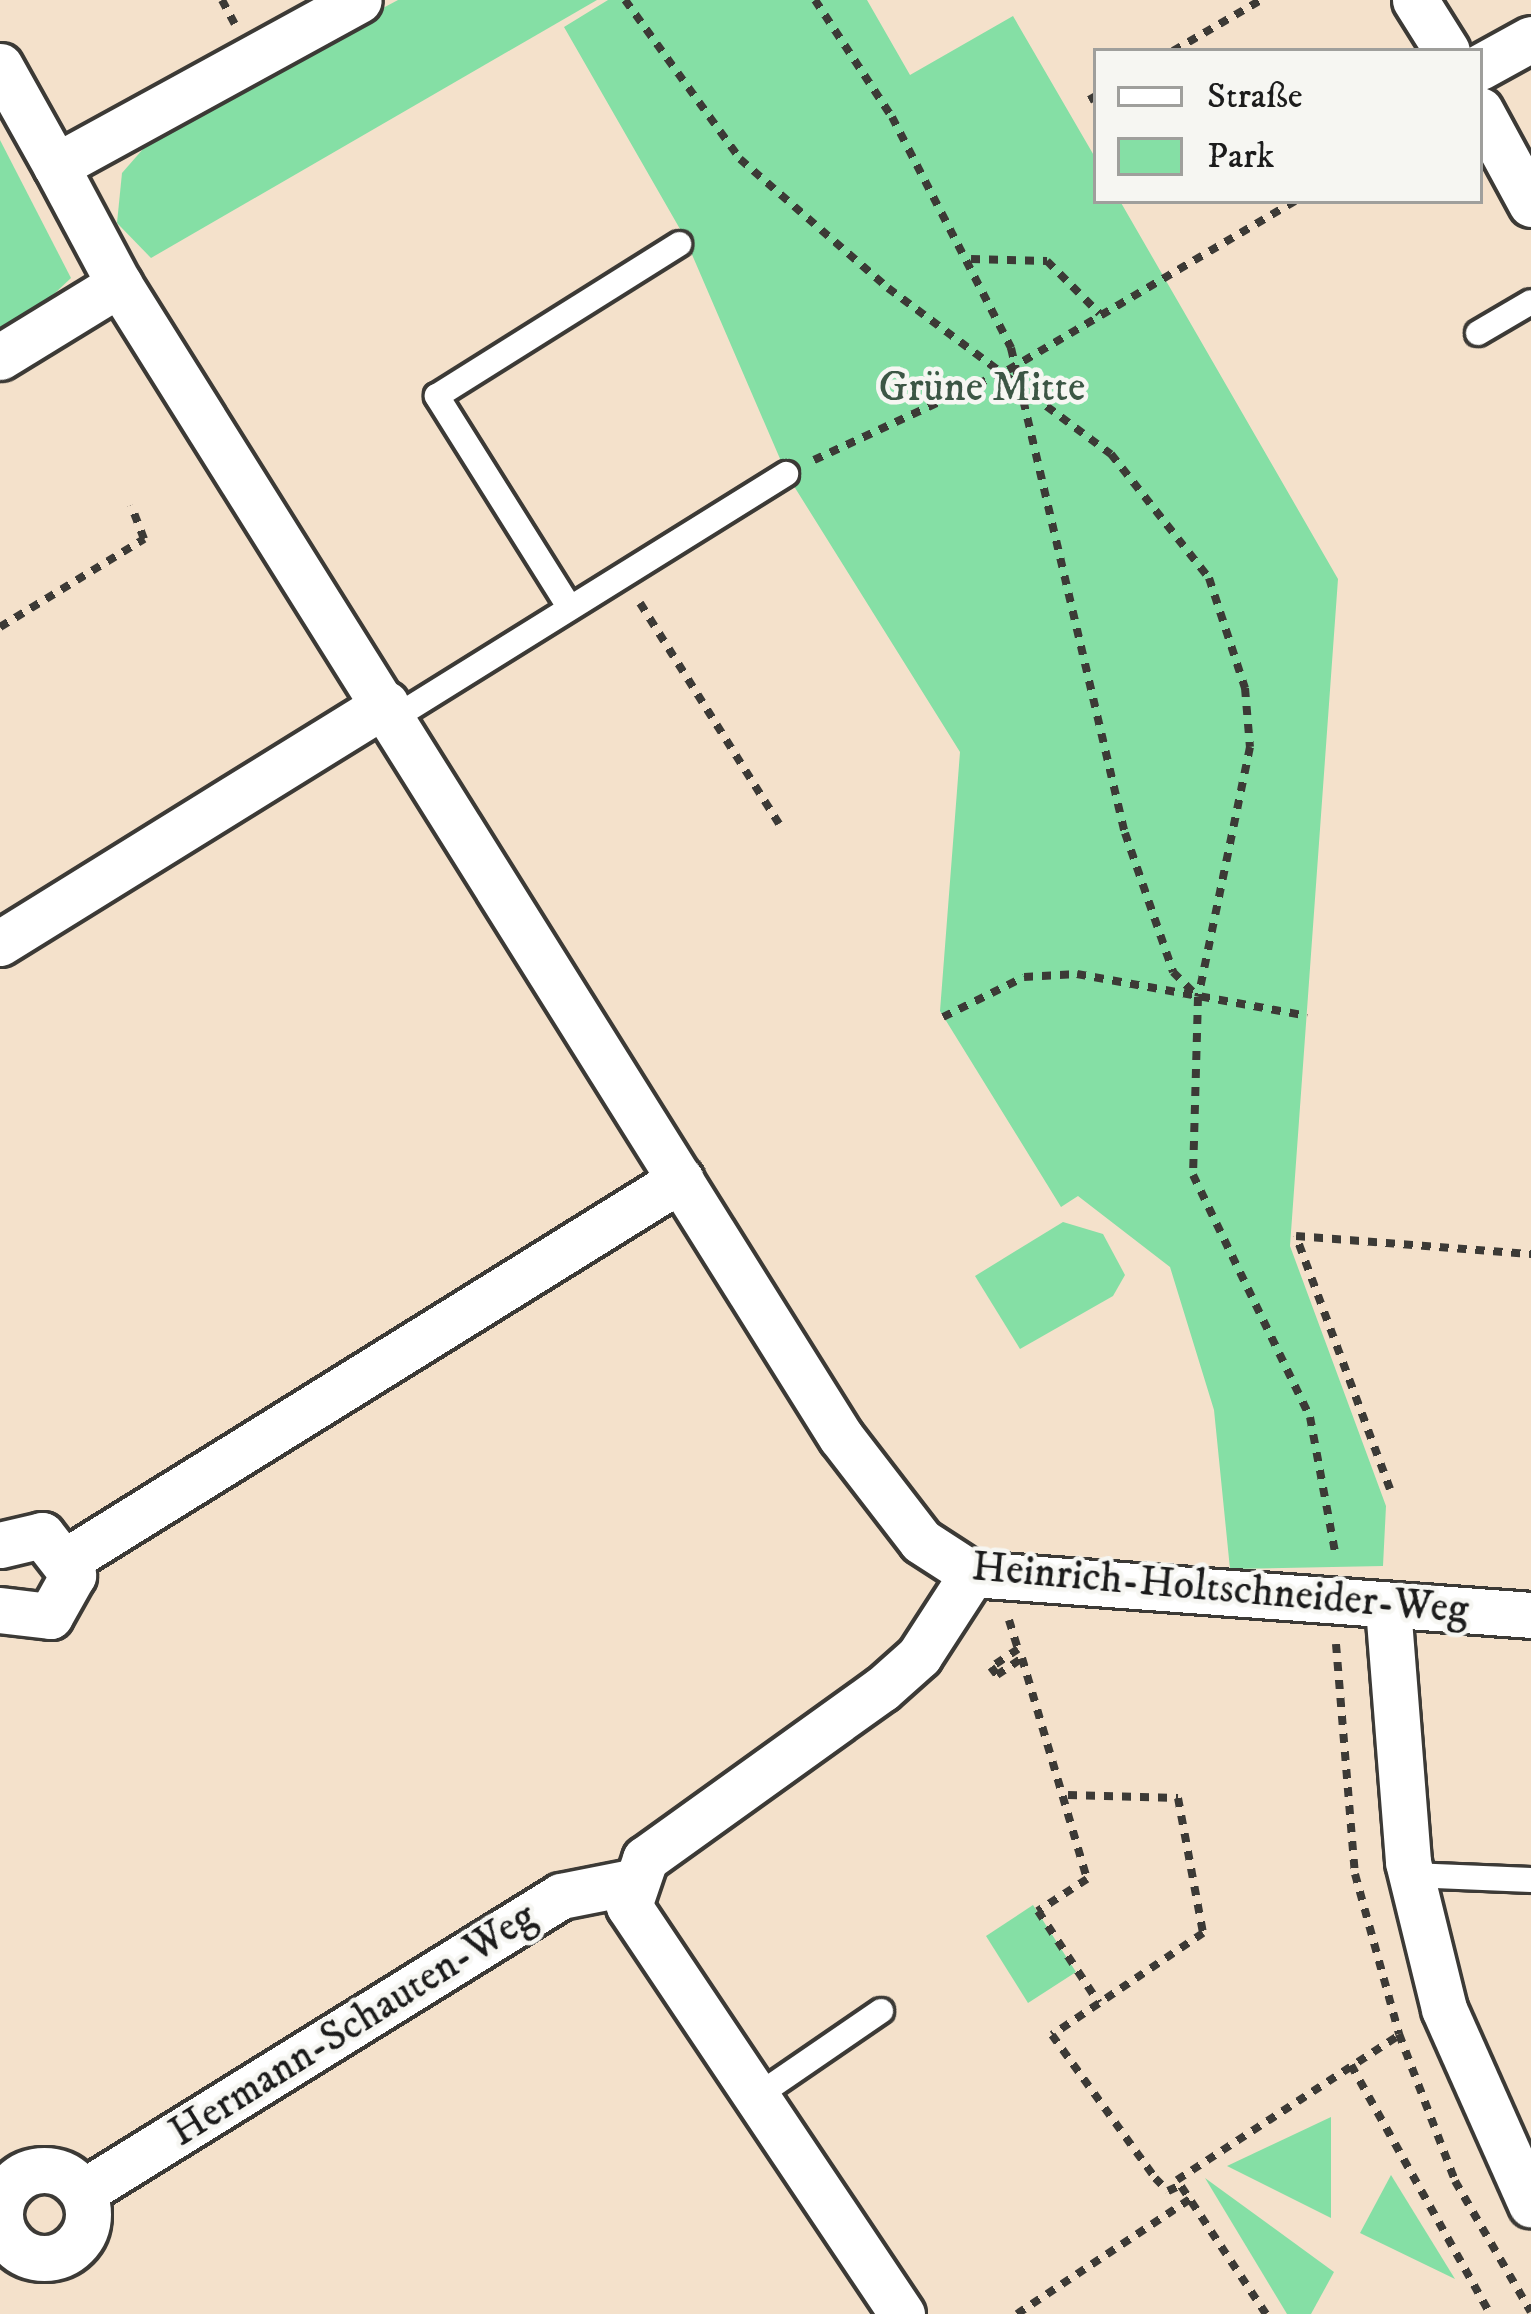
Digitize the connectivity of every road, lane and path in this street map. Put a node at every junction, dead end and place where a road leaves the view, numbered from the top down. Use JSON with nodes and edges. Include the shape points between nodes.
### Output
{"nodes":[{"id":1,"x":359,"y":0,"type":"edge"},
{"id":2,"x":626,"y":0,"type":"edge"},
{"id":3,"x":815,"y":0,"type":"edge"},
{"id":4,"x":1262,"y":0,"type":"edge"},
{"id":5,"x":1415,"y":0,"type":"edge"},
{"id":6,"x":1531,"y":39,"type":"edge"},
{"id":7,"x":1178,"y":48,"type":"edge"},
{"id":8,"x":1445,"y":48,"type":"edge"},
{"id":9,"x":1483,"y":65,"type":"edge"},
{"id":10,"x":1,"y":69,"type":"edge"},
{"id":11,"x":1483,"y":116,"type":"edge"},
{"id":12,"x":56,"y":166,"type":"junction"},
{"id":13,"x":1290,"y":204,"type":"edge"},
{"id":14,"x":1531,"y":204,"type":"edge"},
{"id":15,"x":679,"y":244,"type":"dead end"},
{"id":16,"x":971,"y":259,"type":"junction"},
{"id":17,"x":119,"y":284,"type":"junction"},
{"id":18,"x":1531,"y":302,"type":"edge"},
{"id":19,"x":1100,"y":313,"type":"junction"},
{"id":20,"x":1478,"y":333,"type":"dead end"},
{"id":21,"x":0,"y":357,"type":"edge"},
{"id":22,"x":1008,"y":370,"type":"junction"},
{"id":23,"x":786,"y":474,"type":"joint"},
{"id":24,"x":131,"y":505,"type":"dead end"},
{"id":25,"x":620,"y":572,"type":"junction"},
{"id":26,"x":568,"y":605,"type":"junction"},
{"id":27,"x":0,"y":627,"type":"edge"},
{"id":28,"x":390,"y":711,"type":"junction"},
{"id":29,"x":779,"y":824,"type":"dead end"},
{"id":30,"x":0,"y":943,"type":"edge"},
{"id":31,"x":1198,"y":997,"type":"junction"},
{"id":32,"x":1307,"y":1016,"type":"dead end"},
{"id":33,"x":943,"y":1017,"type":"dead end"},
{"id":34,"x":681,"y":1179,"type":"junction"},
{"id":35,"x":1531,"y":1254,"type":"edge"},
{"id":36,"x":1390,"y":1490,"type":"dead end"},
{"id":37,"x":0,"y":1545,"type":"edge"},
{"id":38,"x":69,"y":1558,"type":"junction"},
{"id":39,"x":984,"y":1575,"type":"junction"},
{"id":40,"x":1335,"y":1603,"type":"junction"},
{"id":41,"x":1388,"y":1607,"type":"junction"},
{"id":42,"x":0,"y":1610,"type":"edge"},
{"id":43,"x":1531,"y":1616,"type":"edge"},
{"id":44,"x":1068,"y":1795,"type":"junction"},
{"id":45,"x":1411,"y":1875,"type":"junction"},
{"id":46,"x":1531,"y":1880,"type":"edge"},
{"id":47,"x":632,"y":1882,"type":"junction"},
{"id":48,"x":1099,"y":2003,"type":"junction"},
{"id":49,"x":881,"y":2011,"type":"dead end"},
{"id":50,"x":1390,"y":2040,"type":"dead end"},
{"id":51,"x":1351,"y":2066,"type":"junction"},
{"id":52,"x":754,"y":2098,"type":"junction"},
{"id":53,"x":1181,"y":2185,"type":"junction"},
{"id":54,"x":83,"y":2192,"type":"junction"},
{"id":55,"x":1190,"y":2199,"type":"junction"},
{"id":56,"x":1531,"y":2204,"type":"edge"},
{"id":57,"x":4,"y":2243,"type":"edge"},
{"id":58,"x":1531,"y":2312,"type":"edge"},
{"id":59,"x":902,"y":2314,"type":"edge"},
{"id":60,"x":1017,"y":2314,"type":"edge"},
{"id":61,"x":1266,"y":2314,"type":"edge"},
{"id":62,"x":1490,"y":2314,"type":"edge"}],
"edges":[{"from":1,"to":12,"type":"street"},
{"from":2,"to":22,"type":"path","via":[[754,173],[888,288]]},
{"from":3,"to":16,"type":"path"},
{"from":4,"to":7,"type":"path"},
{"from":5,"to":8,"type":"street"},
{"from":6,"to":9,"type":"street"},
{"from":10,"to":12,"type":"street","name":"Heinrich-Holtschneider-Weg"},
{"from":11,"to":14,"type":"street"},
{"from":12,"to":17,"type":"street","name":"Heinrich-Holtschneider-Weg"},
{"from":13,"to":19,"type":"path"},
{"from":15,"to":26,"type":"lane","via":[[437,395]]},
{"from":16,"to":19,"type":"path","via":[[1047,261]]},
{"from":16,"to":22,"type":"path","via":[[1011,348]]},
{"from":17,"to":21,"type":"street"},
{"from":17,"to":28,"type":"street","name":"Heinrich-Holtschneider-Weg"},
{"from":18,"to":20,"type":"lane"},
{"from":19,"to":22,"type":"path"},
{"from":22,"to":23,"type":"path"},
{"from":22,"to":31,"type":"path","via":[[1031,415],[1125,832],[1173,972]]},
{"from":22,"to":31,"type":"path","via":[[1147,489],[1231,629],[1250,747]]},
{"from":23,"to":25,"type":"lane"},
{"from":24,"to":27,"type":"path","via":[[144,538]]},
{"from":25,"to":26,"type":"lane"},
{"from":25,"to":29,"type":"path"},
{"from":26,"to":28,"type":"lane"},
{"from":28,"to":30,"type":"street"},
{"from":28,"to":34,"type":"street","name":"Heinrich-Holtschneider-Weg"},
{"from":31,"to":32,"type":"path"},
{"from":31,"to":33,"type":"path","via":[[1077,974],[1024,977]]},
{"from":31,"to":40,"type":"path","via":[[1193,1175],[1310,1417]]},
{"from":34,"to":38,"type":"street"},
{"from":34,"to":39,"type":"street","name":"Heinrich-Holtschneider-Weg","via":[[884,1503]]},
{"from":35,"to":36,"type":"path","via":[[1297,1236]]},
{"from":37,"to":38,"type":"street","via":[[42,1535]]},
{"from":38,"to":42,"type":"street","via":[[71,1591],[50,1616]]},
{"from":39,"to":40,"type":"street","name":"Heinrich-Holtschneider-Weg"},
{"from":39,"to":44,"type":"path","via":[[1018,1649],[991,1667],[997,1675],[1022,1658]]},
{"from":39,"to":47,"type":"street","via":[[919,1656],[809,1747],[662,1844]]},
{"from":40,"to":41,"type":"street","name":"Heinrich-Holtschneider-Weg"},
{"from":40,"to":58,"type":"path","via":[[1355,1874],[1455,2181]]},
{"from":41,"to":43,"type":"street","name":"Heinrich-Holtschneider-Weg"},
{"from":41,"to":45,"type":"street","via":[[1396,1807]]},
{"from":44,"to":48,"type":"path","via":[[1087,1879],[1038,1911]]},
{"from":44,"to":48,"type":"path","via":[[1178,1798],[1204,1933]]},
{"from":45,"to":46,"type":"lane"},
{"from":45,"to":56,"type":"street","via":[[1444,2009]]},
{"from":47,"to":52,"type":"street","via":[[638,1929]]},
{"from":47,"to":54,"type":"street","name":"Hermann-Schauten-Weg","via":[[562,1896]]},
{"from":48,"to":53,"type":"path","via":[[1052,2035],[1155,2178],[1168,2192]]},
{"from":49,"to":52,"type":"lane"},
{"from":50,"to":51,"type":"path"},
{"from":51,"to":53,"type":"path"},
{"from":51,"to":62,"type":"path"},
{"from":52,"to":59,"type":"street"},
{"from":53,"to":55,"type":"path"},
{"from":54,"to":57,"type":"street","via":[[87,2225],[68,2252],[36,2258]]},
{"from":54,"to":57,"type":"street","via":[[57,2171],[22,2176],[1,2205]]},
{"from":55,"to":60,"type":"path"},
{"from":55,"to":61,"type":"path"}]}
